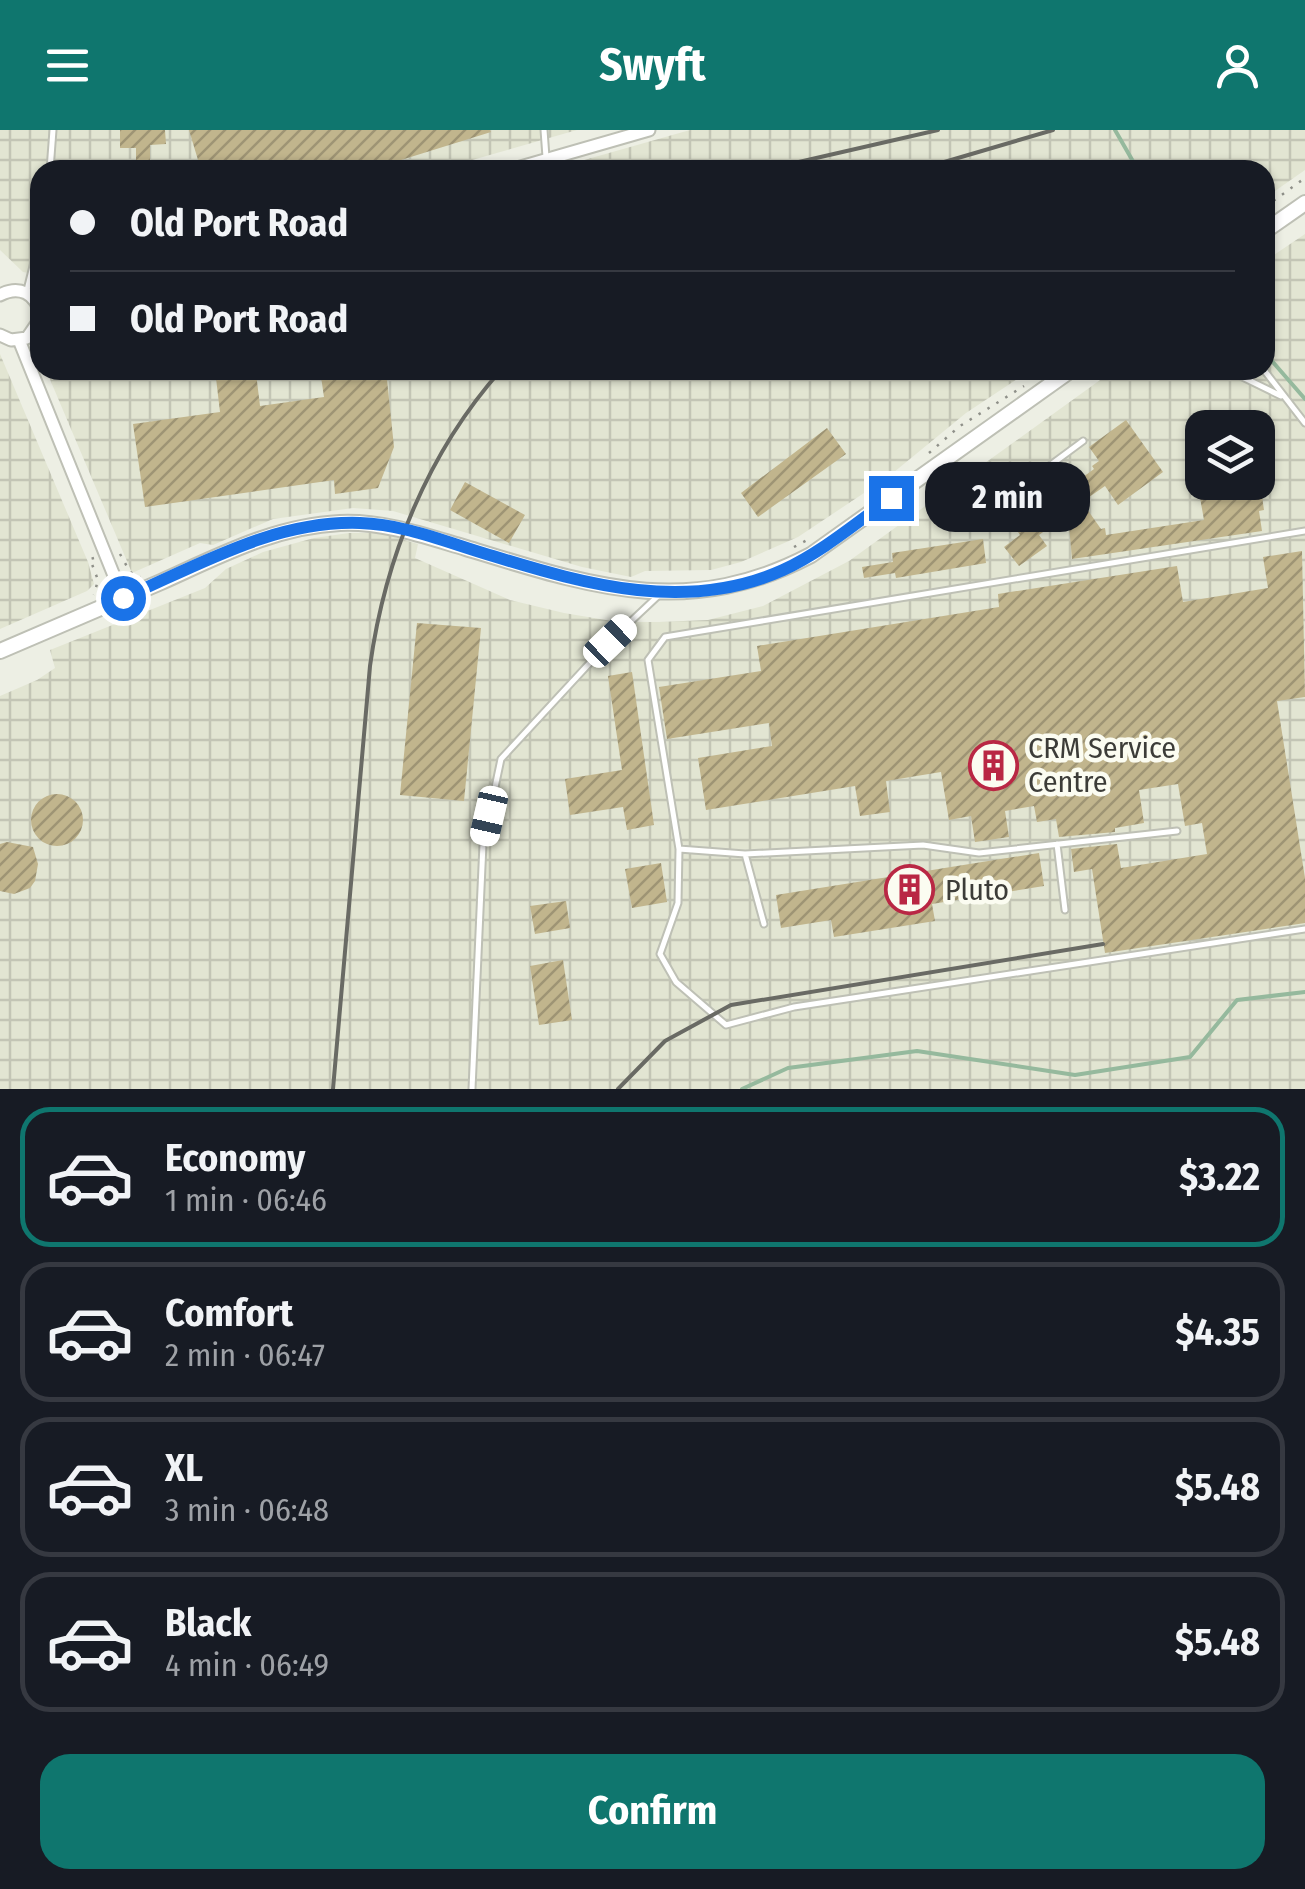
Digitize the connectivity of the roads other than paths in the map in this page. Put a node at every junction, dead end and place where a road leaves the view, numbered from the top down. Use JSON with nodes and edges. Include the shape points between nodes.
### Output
{"nodes":[{"id":1,"x":52,"y":130,"type":"edge"},
{"id":2,"x":544,"y":130,"type":"edge"},
{"id":3,"x":649,"y":130,"type":"edge"},
{"id":4,"x":50,"y":160,"type":"edge"},
{"id":5,"x":546,"y":160,"type":"joint"},
{"id":6,"x":1305,"y":204,"type":"edge"},
{"id":7,"x":1275,"y":224,"type":"edge"},
{"id":8,"x":30,"y":277,"type":"edge"},
{"id":9,"x":26,"y":292,"type":"junction"},
{"id":10,"x":0,"y":295,"type":"edge"},
{"id":11,"x":30,"y":297,"type":"edge"},
{"id":12,"x":30,"y":334,"type":"edge"},
{"id":13,"x":0,"y":335,"type":"edge"},
{"id":14,"x":19,"y":340,"type":"junction"},
{"id":15,"x":30,"y":367,"type":"edge"},
{"id":16,"x":35,"y":380,"type":"edge"},
{"id":17,"x":1057,"y":380,"type":"edge"},
{"id":18,"x":1248,"y":380,"type":"edge"},
{"id":19,"x":1271,"y":380,"type":"edge"},
{"id":20,"x":1283,"y":398,"type":"junction"},
{"id":21,"x":1305,"y":423,"type":"edge"},
{"id":22,"x":1083,"y":441,"type":"dead end"},
{"id":23,"x":944,"y":460,"type":"junction"},
{"id":24,"x":1305,"y":531,"type":"edge"},
{"id":25,"x":662,"y":593,"type":"junction"},
{"id":26,"x":123,"y":598,"type":"junction"},
{"id":27,"x":0,"y":651,"type":"edge"},
{"id":28,"x":1177,"y":831,"type":"dead end"},
{"id":29,"x":1057,"y":844,"type":"junction"},
{"id":30,"x":680,"y":848,"type":"junction"},
{"id":31,"x":745,"y":854,"type":"junction"},
{"id":32,"x":1065,"y":910,"type":"dead end"},
{"id":33,"x":764,"y":924,"type":"dead end"},
{"id":34,"x":1305,"y":929,"type":"edge"},
{"id":35,"x":472,"y":1089,"type":"edge"}],
"edges":[{"from":1,"to":4,"type":"lane"},
{"from":2,"to":5,"type":"lane"},
{"from":3,"to":5,"type":"street"},
{"from":6,"to":7,"type":"street"},
{"from":8,"to":9,"type":"lane"},
{"from":9,"to":10,"type":"street"},
{"from":9,"to":11,"type":"street"},
{"from":12,"to":14,"type":"street"},
{"from":13,"to":14,"type":"street"},
{"from":14,"to":15,"type":"street"},
{"from":16,"to":26,"type":"street"},
{"from":17,"to":23,"type":"street"},
{"from":18,"to":20,"type":"lane"},
{"from":19,"to":20,"type":"lane"},
{"from":20,"to":21,"type":"lane"},
{"from":22,"to":23,"type":"lane","via":[[998,504],[964,485]]},
{"from":23,"to":25,"type":"street","via":[[782,570],[718,590]]},
{"from":24,"to":30,"type":"lane","via":[[665,637],[648,660]]},
{"from":25,"to":26,"type":"street","via":[[611,588],[382,524],[350,523],[274,534]]},
{"from":25,"to":35,"type":"lane","via":[[502,760],[483,844]]},
{"from":26,"to":27,"type":"street"},
{"from":28,"to":29,"type":"lane"},
{"from":29,"to":31,"type":"lane","via":[[978,853],[923,845]]},
{"from":29,"to":32,"type":"lane"},
{"from":30,"to":31,"type":"lane"},
{"from":30,"to":34,"type":"lane","via":[[678,903],[660,954],[676,982],[726,1025],[794,1007]]},
{"from":31,"to":33,"type":"lane"}]}
